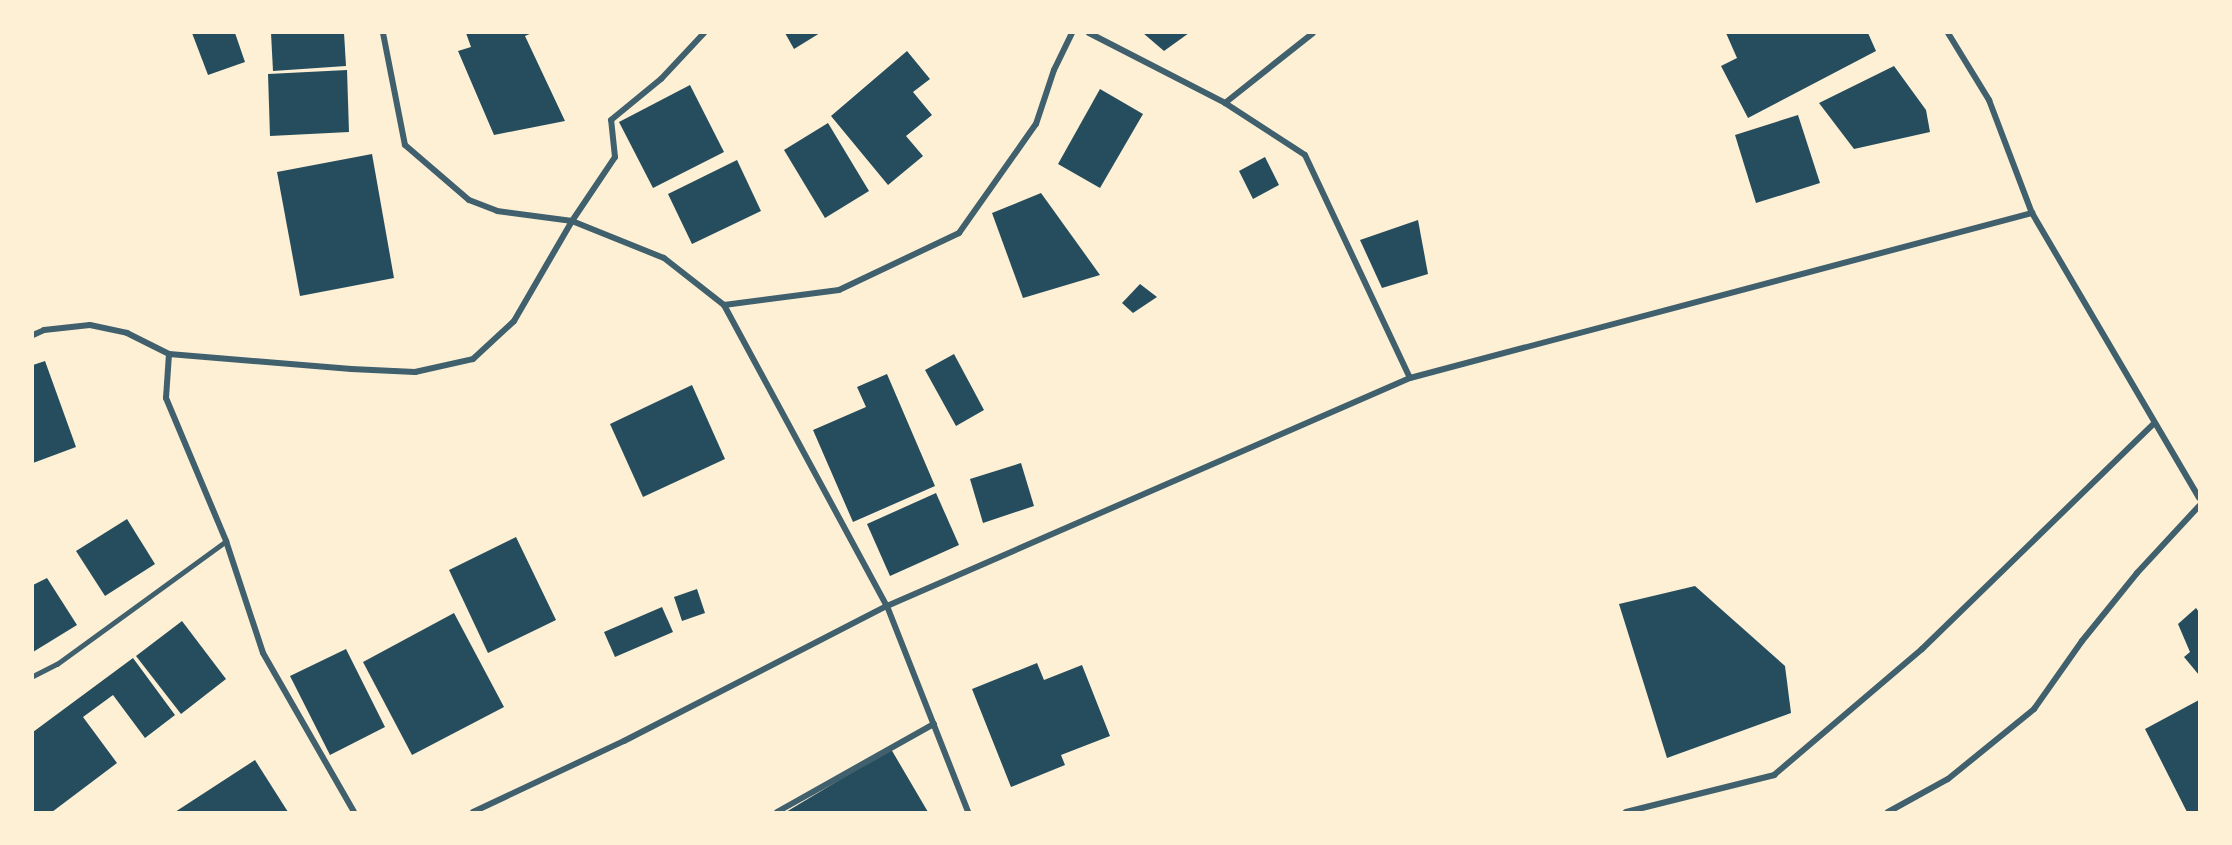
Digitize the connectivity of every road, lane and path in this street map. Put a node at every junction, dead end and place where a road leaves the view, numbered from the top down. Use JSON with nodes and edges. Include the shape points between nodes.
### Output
{"nodes":[{"id":1,"x":383,"y":33,"type":"edge"},
{"id":2,"x":704,"y":33,"type":"edge"},
{"id":3,"x":1072,"y":33,"type":"edge"},
{"id":4,"x":1089,"y":33,"type":"edge"},
{"id":5,"x":1313,"y":33,"type":"edge"},
{"id":6,"x":1948,"y":33,"type":"edge"},
{"id":7,"x":1225,"y":103,"type":"junction"},
{"id":8,"x":2032,"y":213,"type":"junction"},
{"id":9,"x":572,"y":221,"type":"junction"},
{"id":10,"x":724,"y":305,"type":"junction"},
{"id":11,"x":33,"y":335,"type":"edge"},
{"id":12,"x":169,"y":354,"type":"junction"},
{"id":13,"x":1410,"y":378,"type":"junction"},
{"id":14,"x":2154,"y":423,"type":"junction"},
{"id":15,"x":2199,"y":498,"type":"edge"},
{"id":16,"x":2199,"y":506,"type":"edge"},
{"id":17,"x":226,"y":541,"type":"junction"},
{"id":18,"x":886,"y":606,"type":"junction"},
{"id":19,"x":33,"y":676,"type":"edge"},
{"id":20,"x":934,"y":724,"type":"junction"},
{"id":21,"x":354,"y":812,"type":"edge"},
{"id":22,"x":473,"y":812,"type":"edge"},
{"id":23,"x":777,"y":812,"type":"edge"},
{"id":24,"x":968,"y":812,"type":"edge"},
{"id":25,"x":1626,"y":812,"type":"edge"},
{"id":26,"x":1888,"y":812,"type":"edge"}],
"edges":[{"from":1,"to":9,"type":"street","via":[[405,145],[469,200],[497,211]]},
{"from":2,"to":9,"type":"street","via":[[661,79],[611,120],[615,157]]},
{"from":3,"to":10,"type":"street","via":[[1054,70],[1036,124],[959,233],[839,290]]},
{"from":4,"to":7,"type":"street"},
{"from":5,"to":7,"type":"street"},
{"from":6,"to":8,"type":"street","via":[[1989,100]]},
{"from":7,"to":13,"type":"street","via":[[1305,154]]},
{"from":8,"to":13,"type":"street"},
{"from":8,"to":14,"type":"street"},
{"from":9,"to":10,"type":"street","via":[[664,258]]},
{"from":9,"to":12,"type":"street","via":[[514,321],[473,359],[415,372]]},
{"from":10,"to":18,"type":"street"},
{"from":11,"to":12,"type":"street","via":[[44,330],[90,325],[127,333]]},
{"from":12,"to":17,"type":"street","via":[[166,398]]},
{"from":13,"to":18,"type":"street"},
{"from":14,"to":15,"type":"street"},
{"from":14,"to":25,"type":"street","via":[[1922,649],[1774,774]]},
{"from":16,"to":26,"type":"street","via":[[2082,641],[2034,709],[1948,779]]},
{"from":17,"to":19,"type":"lane","via":[[57,664]]},
{"from":17,"to":21,"type":"street","via":[[263,653]]},
{"from":18,"to":20,"type":"street"},
{"from":18,"to":22,"type":"street","via":[[624,741]]},
{"from":20,"to":23,"type":"street"},
{"from":20,"to":24,"type":"street"}]}
